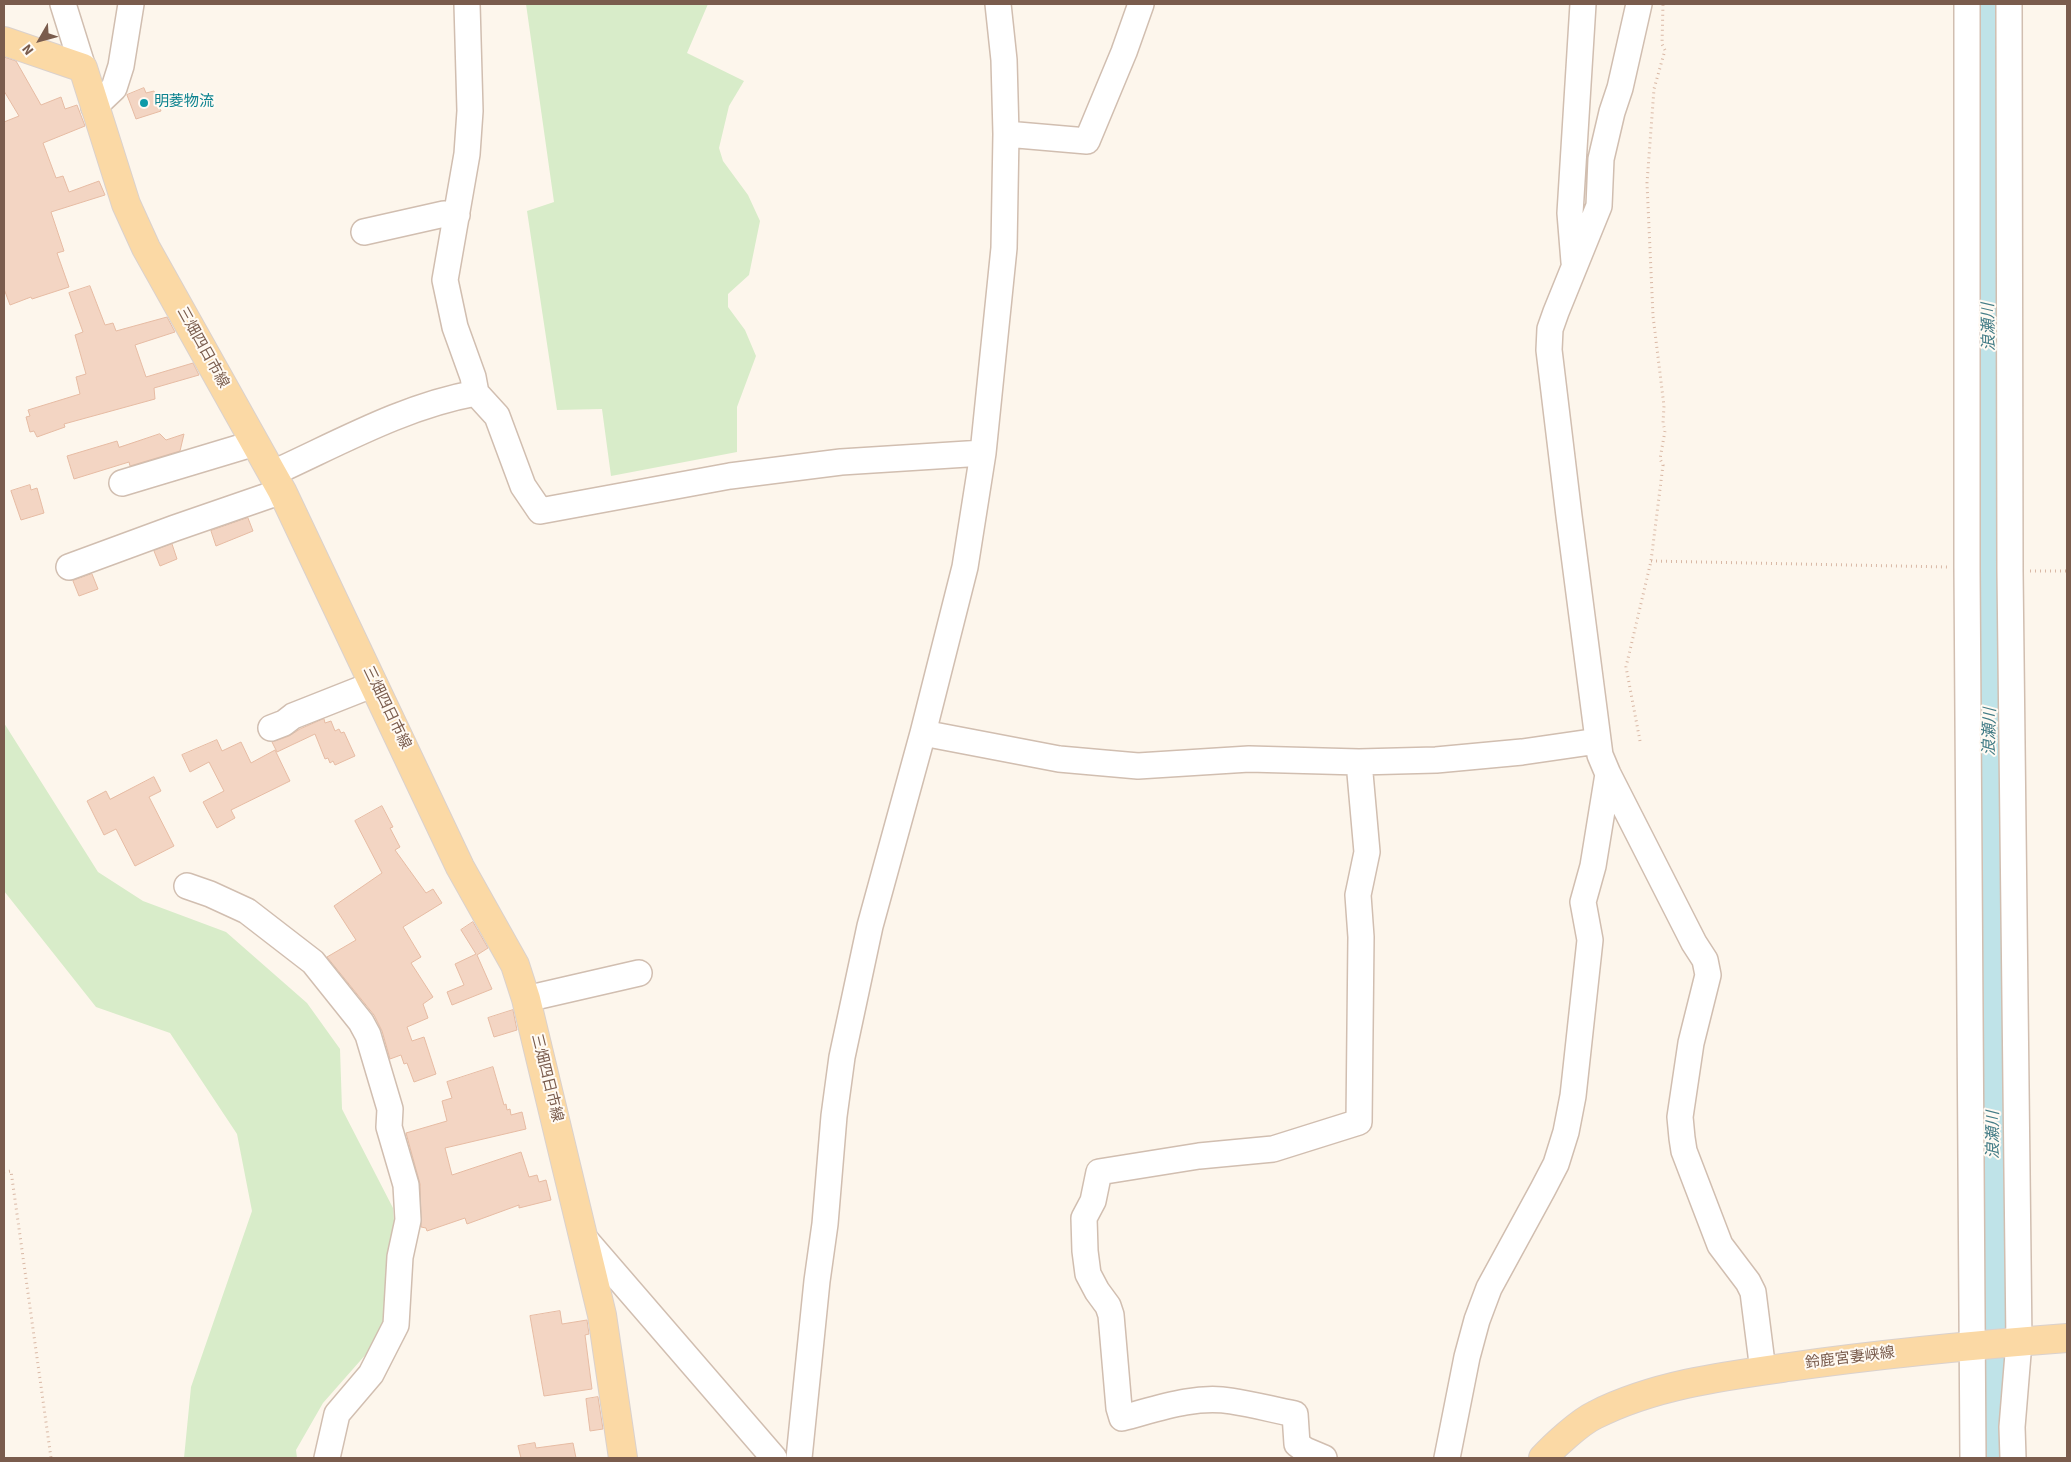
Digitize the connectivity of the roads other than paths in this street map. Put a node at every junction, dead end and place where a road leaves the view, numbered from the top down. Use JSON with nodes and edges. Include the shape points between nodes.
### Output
{"nodes":[{"id":1,"x":63,"y":4,"type":"edge"},
{"id":2,"x":131,"y":4,"type":"edge"},
{"id":3,"x":467,"y":4,"type":"edge"},
{"id":4,"x":998,"y":4,"type":"edge"},
{"id":5,"x":1141,"y":4,"type":"edge"},
{"id":6,"x":1583,"y":4,"type":"edge"},
{"id":7,"x":1639,"y":4,"type":"edge"},
{"id":8,"x":1967,"y":4,"type":"edge"},
{"id":9,"x":2010,"y":4,"type":"edge"},
{"id":10,"x":4,"y":41,"type":"edge"},
{"id":11,"x":83,"y":68,"type":"junction"},
{"id":12,"x":94,"y":107,"type":"junction"},
{"id":13,"x":1006,"y":134,"type":"junction"},
{"id":14,"x":457,"y":215,"type":"junction"},
{"id":15,"x":364,"y":232,"type":"dead end"},
{"id":16,"x":1574,"y":265,"type":"junction"},
{"id":17,"x":476,"y":392,"type":"junction"},
{"id":18,"x":255,"y":443,"type":"junction"},
{"id":19,"x":983,"y":453,"type":"junction"},
{"id":20,"x":278,"y":482,"type":"junction"},
{"id":21,"x":122,"y":483,"type":"dead end"},
{"id":22,"x":69,"y":567,"type":"dead end"},
{"id":23,"x":374,"y":684,"type":"junction"},
{"id":24,"x":272,"y":728,"type":"dead end"},
{"id":25,"x":923,"y":733,"type":"junction"},
{"id":26,"x":1598,"y":741,"type":"junction"},
{"id":27,"x":1359,"y":762,"type":"junction"},
{"id":28,"x":1608,"y":774,"type":"junction"},
{"id":29,"x":187,"y":886,"type":"dead end"},
{"id":30,"x":639,"y":973,"type":"dead end"},
{"id":31,"x":526,"y":999,"type":"junction"},
{"id":32,"x":584,"y":1238,"type":"junction"},
{"id":33,"x":2067,"y":1338,"type":"edge"},
{"id":34,"x":2016,"y":1342,"type":"junction"},
{"id":35,"x":1974,"y":1346,"type":"junction"},
{"id":36,"x":1763,"y":1371,"type":"junction"},
{"id":37,"x":1636,"y":1399,"type":"junction"},
{"id":38,"x":327,"y":1458,"type":"edge"},
{"id":39,"x":624,"y":1458,"type":"edge"},
{"id":40,"x":774,"y":1458,"type":"edge"},
{"id":41,"x":799,"y":1458,"type":"edge"},
{"id":42,"x":1324,"y":1458,"type":"edge"},
{"id":43,"x":1447,"y":1458,"type":"edge"},
{"id":44,"x":1543,"y":1458,"type":"edge"},
{"id":45,"x":1570,"y":1458,"type":"edge"},
{"id":46,"x":1973,"y":1458,"type":"edge"},
{"id":47,"x":2013,"y":1458,"type":"edge"}],
"edges":[{"from":1,"to":11,"type":"street"},
{"from":2,"to":12,"type":"street","via":[[114,88]]},
{"from":3,"to":14,"type":"street","via":[[470,110]]},
{"from":4,"to":13,"type":"street","via":[[1004,60]]},
{"from":5,"to":13,"type":"street","via":[[1087,141]]},
{"from":6,"to":16,"type":"street","via":[[1570,213]]},
{"from":7,"to":16,"type":"street","via":[[1601,159],[1599,206]]},
{"from":8,"to":35,"type":"street","via":[[1967,568]]},
{"from":9,"to":34,"type":"street","via":[[2010,572]]},
{"from":10,"to":11,"type":"main road"},
{"from":11,"to":12,"type":"main road","name":"三畑四日市線"},
{"from":12,"to":18,"type":"main road","name":"三畑四日市線","via":[[126,204],[146,248]]},
{"from":13,"to":19,"type":"street","via":[[1004,248]]},
{"from":14,"to":15,"type":"street","via":[[444,214]]},
{"from":14,"to":17,"type":"street","via":[[445,280],[455,327]]},
{"from":16,"to":26,"type":"street","via":[[1550,330],[1549,350]]},
{"from":17,"to":19,"type":"street","via":[[497,416],[523,486],[540,511],[730,476],[841,462]]},
{"from":17,"to":20,"type":"street","via":[[394,417]]},
{"from":18,"to":20,"type":"main road","name":"三畑四日市線"},
{"from":18,"to":21,"type":"street"},
{"from":19,"to":25,"type":"street","via":[[964,567]]},
{"from":20,"to":22,"type":"street"},
{"from":20,"to":23,"type":"main road","name":"三畑四日市線"},
{"from":23,"to":24,"type":"street","via":[[293,716]]},
{"from":23,"to":31,"type":"main road","name":"三畑四日市線","via":[[460,867],[515,965]]},
{"from":25,"to":27,"type":"street","via":[[1100,764],[1175,765],[1273,759]]},
{"from":25,"to":41,"type":"street","via":[[870,926],[842,1057]]},
{"from":26,"to":27,"type":"street","via":[[1436,760]]},
{"from":26,"to":28,"type":"street"},
{"from":27,"to":42,"type":"street","via":[[1367,852],[1358,895],[1361,937],[1359,1122],[1273,1150],[1199,1156],[1100,1172],[1093,1201],[1084,1218],[1088,1274],[1112,1315],[1122,1418],[1190,1401],[1230,1400],[1295,1414],[1297,1444]]},
{"from":28,"to":36,"type":"street","via":[[1705,960],[1708,975],[1691,1043],[1680,1125],[1684,1151],[1720,1245],[1753,1292]]},
{"from":28,"to":43,"type":"street","via":[[1593,866],[1583,902],[1590,940],[1566,1132],[1552,1172],[1489,1288],[1477,1320]]},
{"from":29,"to":38,"type":"street","via":[[247,911],[313,962],[368,1035],[390,1109],[389,1127],[406,1185],[408,1220],[400,1257],[396,1324],[371,1374],[337,1414]]},
{"from":30,"to":31,"type":"street"},
{"from":31,"to":32,"type":"main road","name":"三畑四日市線"},
{"from":32,"to":39,"type":"main road","name":"三畑四日市線","via":[[602,1315]]},
{"from":32,"to":40,"type":"street"},
{"from":33,"to":34,"type":"main road","name":"鈴鹿宮妻峡線"},
{"from":34,"to":35,"type":"main road","name":"鈴鹿宮妻峡線"},
{"from":34,"to":47,"type":"street"},
{"from":35,"to":36,"type":"main road","name":"鈴鹿宮妻峡線"},
{"from":35,"to":46,"type":"street"},
{"from":36,"to":37,"type":"main road","name":"鈴鹿宮妻峡線","via":[[1664,1389]]},
{"from":37,"to":44,"type":"main road","name":"鈴鹿宮妻峡線","via":[[1594,1415]]},
{"from":37,"to":45,"type":"main road","name":"鈴鹿宮妻峡線","via":[[1608,1419]]}]}
